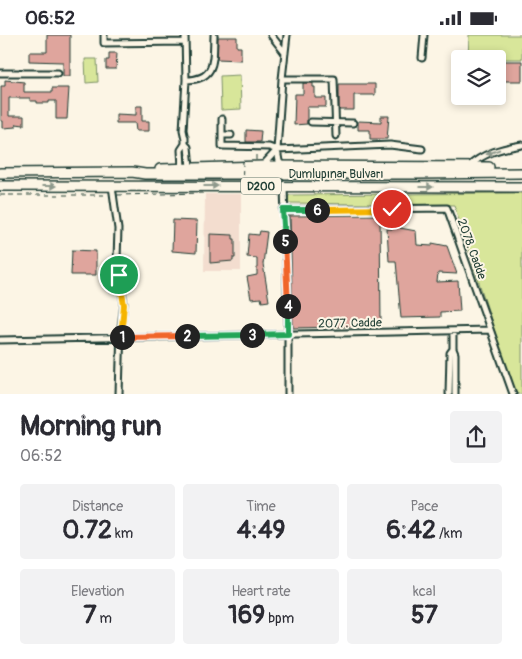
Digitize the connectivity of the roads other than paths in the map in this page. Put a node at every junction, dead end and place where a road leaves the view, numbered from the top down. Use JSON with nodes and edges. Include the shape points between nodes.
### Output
{"nodes":[{"id":1,"x":104,"y":35,"type":"edge"},
{"id":2,"x":185,"y":35,"type":"edge"},
{"id":3,"x":214,"y":35,"type":"edge"},
{"id":4,"x":272,"y":35,"type":"edge"},
{"id":5,"x":286,"y":35,"type":"edge"},
{"id":6,"x":424,"y":35,"type":"edge"},
{"id":7,"x":186,"y":42,"type":"junction"},
{"id":8,"x":285,"y":53,"type":"junction"},
{"id":9,"x":422,"y":58,"type":"dead end"},
{"id":10,"x":0,"y":73,"type":"edge"},
{"id":11,"x":58,"y":73,"type":"dead end"},
{"id":12,"x":282,"y":79,"type":"junction"},
{"id":13,"x":186,"y":80,"type":"junction"},
{"id":14,"x":222,"y":119,"type":"dead end"},
{"id":15,"x":311,"y":122,"type":"dead end"},
{"id":16,"x":335,"y":123,"type":"junction"},
{"id":17,"x":354,"y":123,"type":"dead end"},
{"id":18,"x":222,"y":135,"type":"junction"},
{"id":19,"x":231,"y":135,"type":"dead end"},
{"id":20,"x":336,"y":136,"type":"dead end"},
{"id":21,"x":185,"y":141,"type":"junction"},
{"id":22,"x":522,"y":145,"type":"edge"},
{"id":23,"x":422,"y":149,"type":"dead end"},
{"id":24,"x":277,"y":150,"type":"junction"},
{"id":25,"x":259,"y":164,"type":"junction"},
{"id":26,"x":283,"y":166,"type":"junction"},
{"id":27,"x":186,"y":167,"type":"junction"},
{"id":28,"x":468,"y":167,"type":"junction"},
{"id":29,"x":522,"y":167,"type":"edge"},
{"id":30,"x":0,"y":168,"type":"edge"},
{"id":31,"x":46,"y":172,"type":"junction"},
{"id":32,"x":132,"y":172,"type":"junction"},
{"id":33,"x":0,"y":173,"type":"edge"},
{"id":34,"x":522,"y":173,"type":"edge"},
{"id":35,"x":0,"y":185,"type":"edge"},
{"id":36,"x":284,"y":186,"type":"junction"},
{"id":37,"x":522,"y":187,"type":"edge"},
{"id":38,"x":112,"y":190,"type":"junction"},
{"id":39,"x":283,"y":210,"type":"junction"},
{"id":40,"x":490,"y":330,"type":"junction"},
{"id":41,"x":453,"y":331,"type":"junction"},
{"id":42,"x":288,"y":334,"type":"junction"},
{"id":43,"x":121,"y":337,"type":"junction"},
{"id":44,"x":0,"y":340,"type":"edge"},
{"id":45,"x":452,"y":349,"type":"junction"},
{"id":46,"x":119,"y":394,"type":"edge"},
{"id":47,"x":288,"y":394,"type":"edge"},
{"id":48,"x":450,"y":394,"type":"edge"},
{"id":49,"x":455,"y":394,"type":"edge"},
{"id":50,"x":513,"y":394,"type":"edge"}],
"edges":[{"from":1,"to":7,"type":"street","via":[[104,43]]},
{"from":2,"to":7,"type":"street"},
{"from":3,"to":13,"type":"street","via":[[213,60],[208,74],[204,78]]},
{"from":4,"to":8,"type":"street"},
{"from":5,"to":8,"type":"street"},
{"from":6,"to":9,"type":"street"},
{"from":7,"to":13,"type":"street"},
{"from":8,"to":12,"type":"street"},
{"from":10,"to":11,"type":"street"},
{"from":12,"to":16,"type":"street","via":[[334,79]]},
{"from":12,"to":24,"type":"street"},
{"from":13,"to":21,"type":"street"},
{"from":14,"to":18,"type":"street"},
{"from":15,"to":16,"type":"street"},
{"from":16,"to":17,"type":"street"},
{"from":16,"to":20,"type":"street"},
{"from":18,"to":19,"type":"street"},
{"from":18,"to":24,"type":"street","via":[[222,147],[269,147]]},
{"from":21,"to":27,"type":"street","via":[[188,147]]},
{"from":21,"to":27,"type":"street","via":[[181,150]]},
{"from":22,"to":28,"type":"street","one_way":true,"via":[[493,151]]},
{"from":23,"to":24,"type":"street","via":[[390,145]]},
{"from":24,"to":25,"type":"street"},
{"from":24,"to":26,"type":"street"},
{"from":25,"to":26,"type":"highway"},
{"from":25,"to":27,"type":"highway"},
{"from":26,"to":28,"type":"highway"},
{"from":27,"to":32,"type":"highway"},
{"from":28,"to":29,"type":"highway"},
{"from":30,"to":31,"type":"highway","name":"Dumlupınar Bulvarı"},
{"from":31,"to":32,"type":"highway","name":"Dumlupınar Bulvarı","number":"D200"},
{"from":31,"to":33,"type":"highway","name":"Dumlupınar Bulvarı","number":"D200"},
{"from":32,"to":34,"type":"highway","name":"Dumlupınar Bulvarı","number":"D200"},
{"from":35,"to":38,"type":"highway","name":"Dumlupınar Bulvarı","number":"D200","one_way":true},
{"from":36,"to":37,"type":"highway","name":"Dumlupınar Bulvarı","number":"D200","one_way":true},
{"from":38,"to":36,"type":"highway","name":"Dumlupınar Bulvarı","number":"D200","one_way":true},
{"from":36,"to":39,"type":"street"},
{"from":38,"to":43,"type":"street","via":[[118,229],[117,259],[124,298]]},
{"from":39,"to":40,"type":"street","name":"2078. Cadde","via":[[447,208]]},
{"from":39,"to":42,"type":"street"},
{"from":40,"to":41,"type":"street","name":"2077. Cadde"},
{"from":40,"to":50,"type":"street","name":"2078. Cadde"},
{"from":41,"to":42,"type":"street","name":"2077. Cadde"},
{"from":41,"to":45,"type":"street"},
{"from":42,"to":43,"type":"street","name":"2077. Cadde"},
{"from":42,"to":47,"type":"street"},
{"from":43,"to":44,"type":"street","name":"2077. Cadde"},
{"from":43,"to":46,"type":"street"},
{"from":45,"to":48,"type":"street"},
{"from":45,"to":49,"type":"street","via":[[455,354]]}]}
